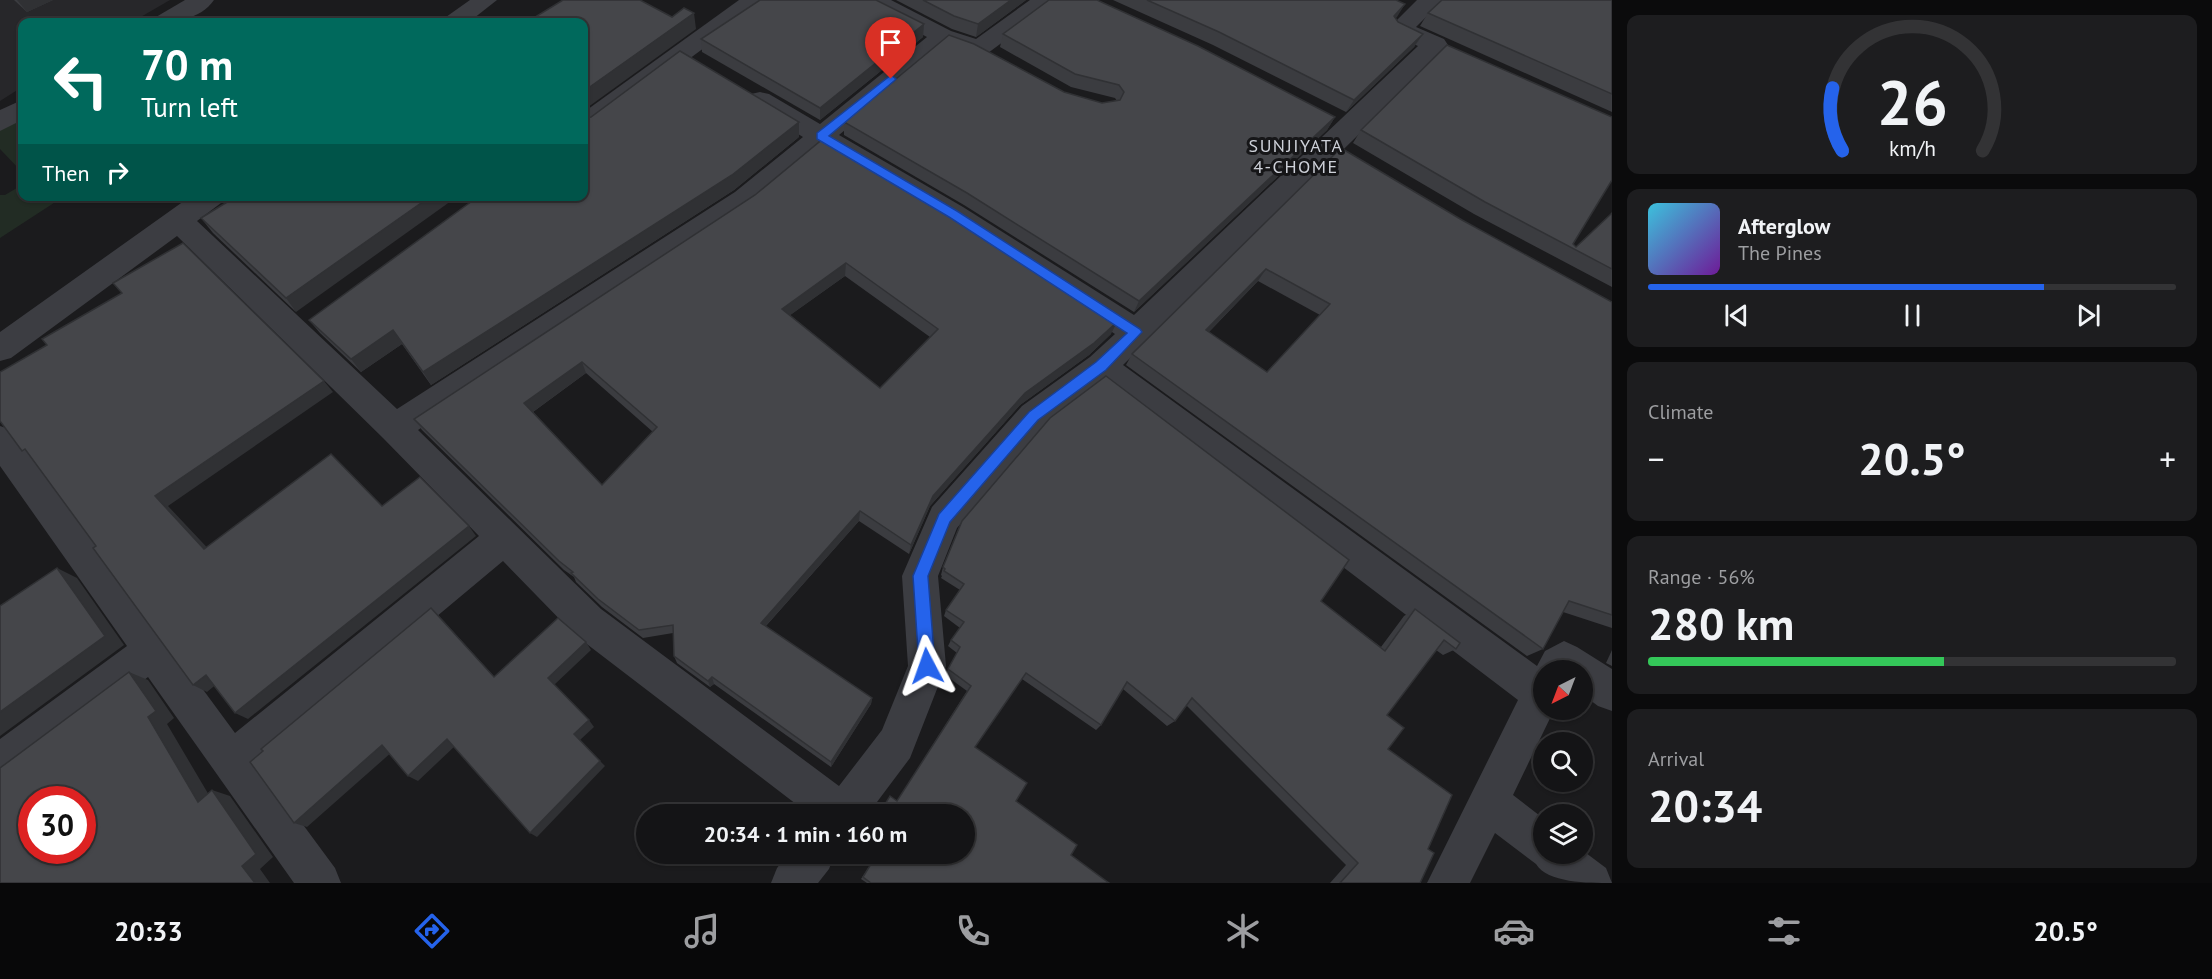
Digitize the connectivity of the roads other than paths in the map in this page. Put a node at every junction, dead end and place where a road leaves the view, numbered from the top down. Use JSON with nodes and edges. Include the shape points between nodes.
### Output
{"nodes":[{"id":1,"x":202,"y":0,"type":"edge"},
{"id":2,"x":485,"y":0,"type":"edge"},
{"id":3,"x":754,"y":0,"type":"edge"},
{"id":4,"x":873,"y":0,"type":"edge"},
{"id":5,"x":1045,"y":0,"type":"edge"},
{"id":6,"x":1413,"y":6,"type":"edge"},
{"id":7,"x":171,"y":18,"type":"edge"},
{"id":8,"x":460,"y":18,"type":"edge"},
{"id":9,"x":943,"y":36,"type":"junction"},
{"id":10,"x":741,"y":88,"type":"edge"},
{"id":11,"x":18,"y":111,"type":"edge"},
{"id":12,"x":0,"y":122,"type":"edge"},
{"id":13,"x":588,"y":122,"type":"edge"},
{"id":14,"x":821,"y":136,"type":"junction"},
{"id":15,"x":204,"y":201,"type":"edge"},
{"id":16,"x":178,"y":220,"type":"junction"},
{"id":17,"x":1136,"y":332,"type":"junction"},
{"id":18,"x":0,"y":349,"type":"edge"},
{"id":19,"x":1101,"y":366,"type":"junction"},
{"id":20,"x":394,"y":428,"type":"junction"},
{"id":21,"x":0,"y":440,"type":"edge"},
{"id":22,"x":504,"y":538,"type":"junction"},
{"id":23,"x":153,"y":650,"type":"junction"},
{"id":24,"x":1533,"y":675,"type":"edge"},
{"id":25,"x":1593,"y":679,"type":"edge"},
{"id":26,"x":1612,"y":692,"type":"edge"},
{"id":27,"x":1533,"y":710,"type":"edge"},
{"id":28,"x":231,"y":762,"type":"junction"},
{"id":29,"x":0,"y":764,"type":"edge"},
{"id":30,"x":1488,"y":802,"type":"junction"},
{"id":31,"x":830,"y":804,"type":"edge"},
{"id":32,"x":851,"y":804,"type":"edge"},
{"id":33,"x":1533,"y":837,"type":"edge"},
{"id":34,"x":1566,"y":864,"type":"edge"},
{"id":35,"x":320,"y":883,"type":"edge"},
{"id":36,"x":1448,"y":883,"type":"edge"},
{"id":37,"x":1591,"y":883,"type":"edge"}],
"edges":[{"from":1,"to":7,"type":"street"},
{"from":2,"to":8,"type":"street"},
{"from":3,"to":13,"type":"street","via":[[691,59]]},
{"from":4,"to":9,"type":"street"},
{"from":5,"to":9,"type":"street","via":[[990,54]]},
{"from":6,"to":17,"type":"street","via":[[1400,28],[1445,49],[1340,136]]},
{"from":9,"to":14,"type":"street"},
{"from":10,"to":14,"type":"street"},
{"from":11,"to":12,"type":"street"},
{"from":14,"to":17,"type":"street","via":[[953,214]]},
{"from":14,"to":20,"type":"street","via":[[745,199]]},
{"from":15,"to":16,"type":"street"},
{"from":16,"to":18,"type":"street"},
{"from":16,"to":20,"type":"street","via":[[305,326]]},
{"from":17,"to":19,"type":"street"},
{"from":19,"to":24,"type":"street"},
{"from":19,"to":32,"type":"street","via":[[1033,416],[944,518],[920,576],[927,666],[896,744]]},
{"from":20,"to":22,"type":"street"},
{"from":21,"to":23,"type":"street"},
{"from":22,"to":28,"type":"street"},
{"from":22,"to":31,"type":"street","via":[[588,622]]},
{"from":23,"to":28,"type":"street"},
{"from":23,"to":29,"type":"street"},
{"from":25,"to":26,"type":"street"},
{"from":27,"to":30,"type":"street"},
{"from":28,"to":35,"type":"street"},
{"from":30,"to":33,"type":"street"},
{"from":30,"to":36,"type":"street"},
{"from":34,"to":37,"type":"street"}]}
